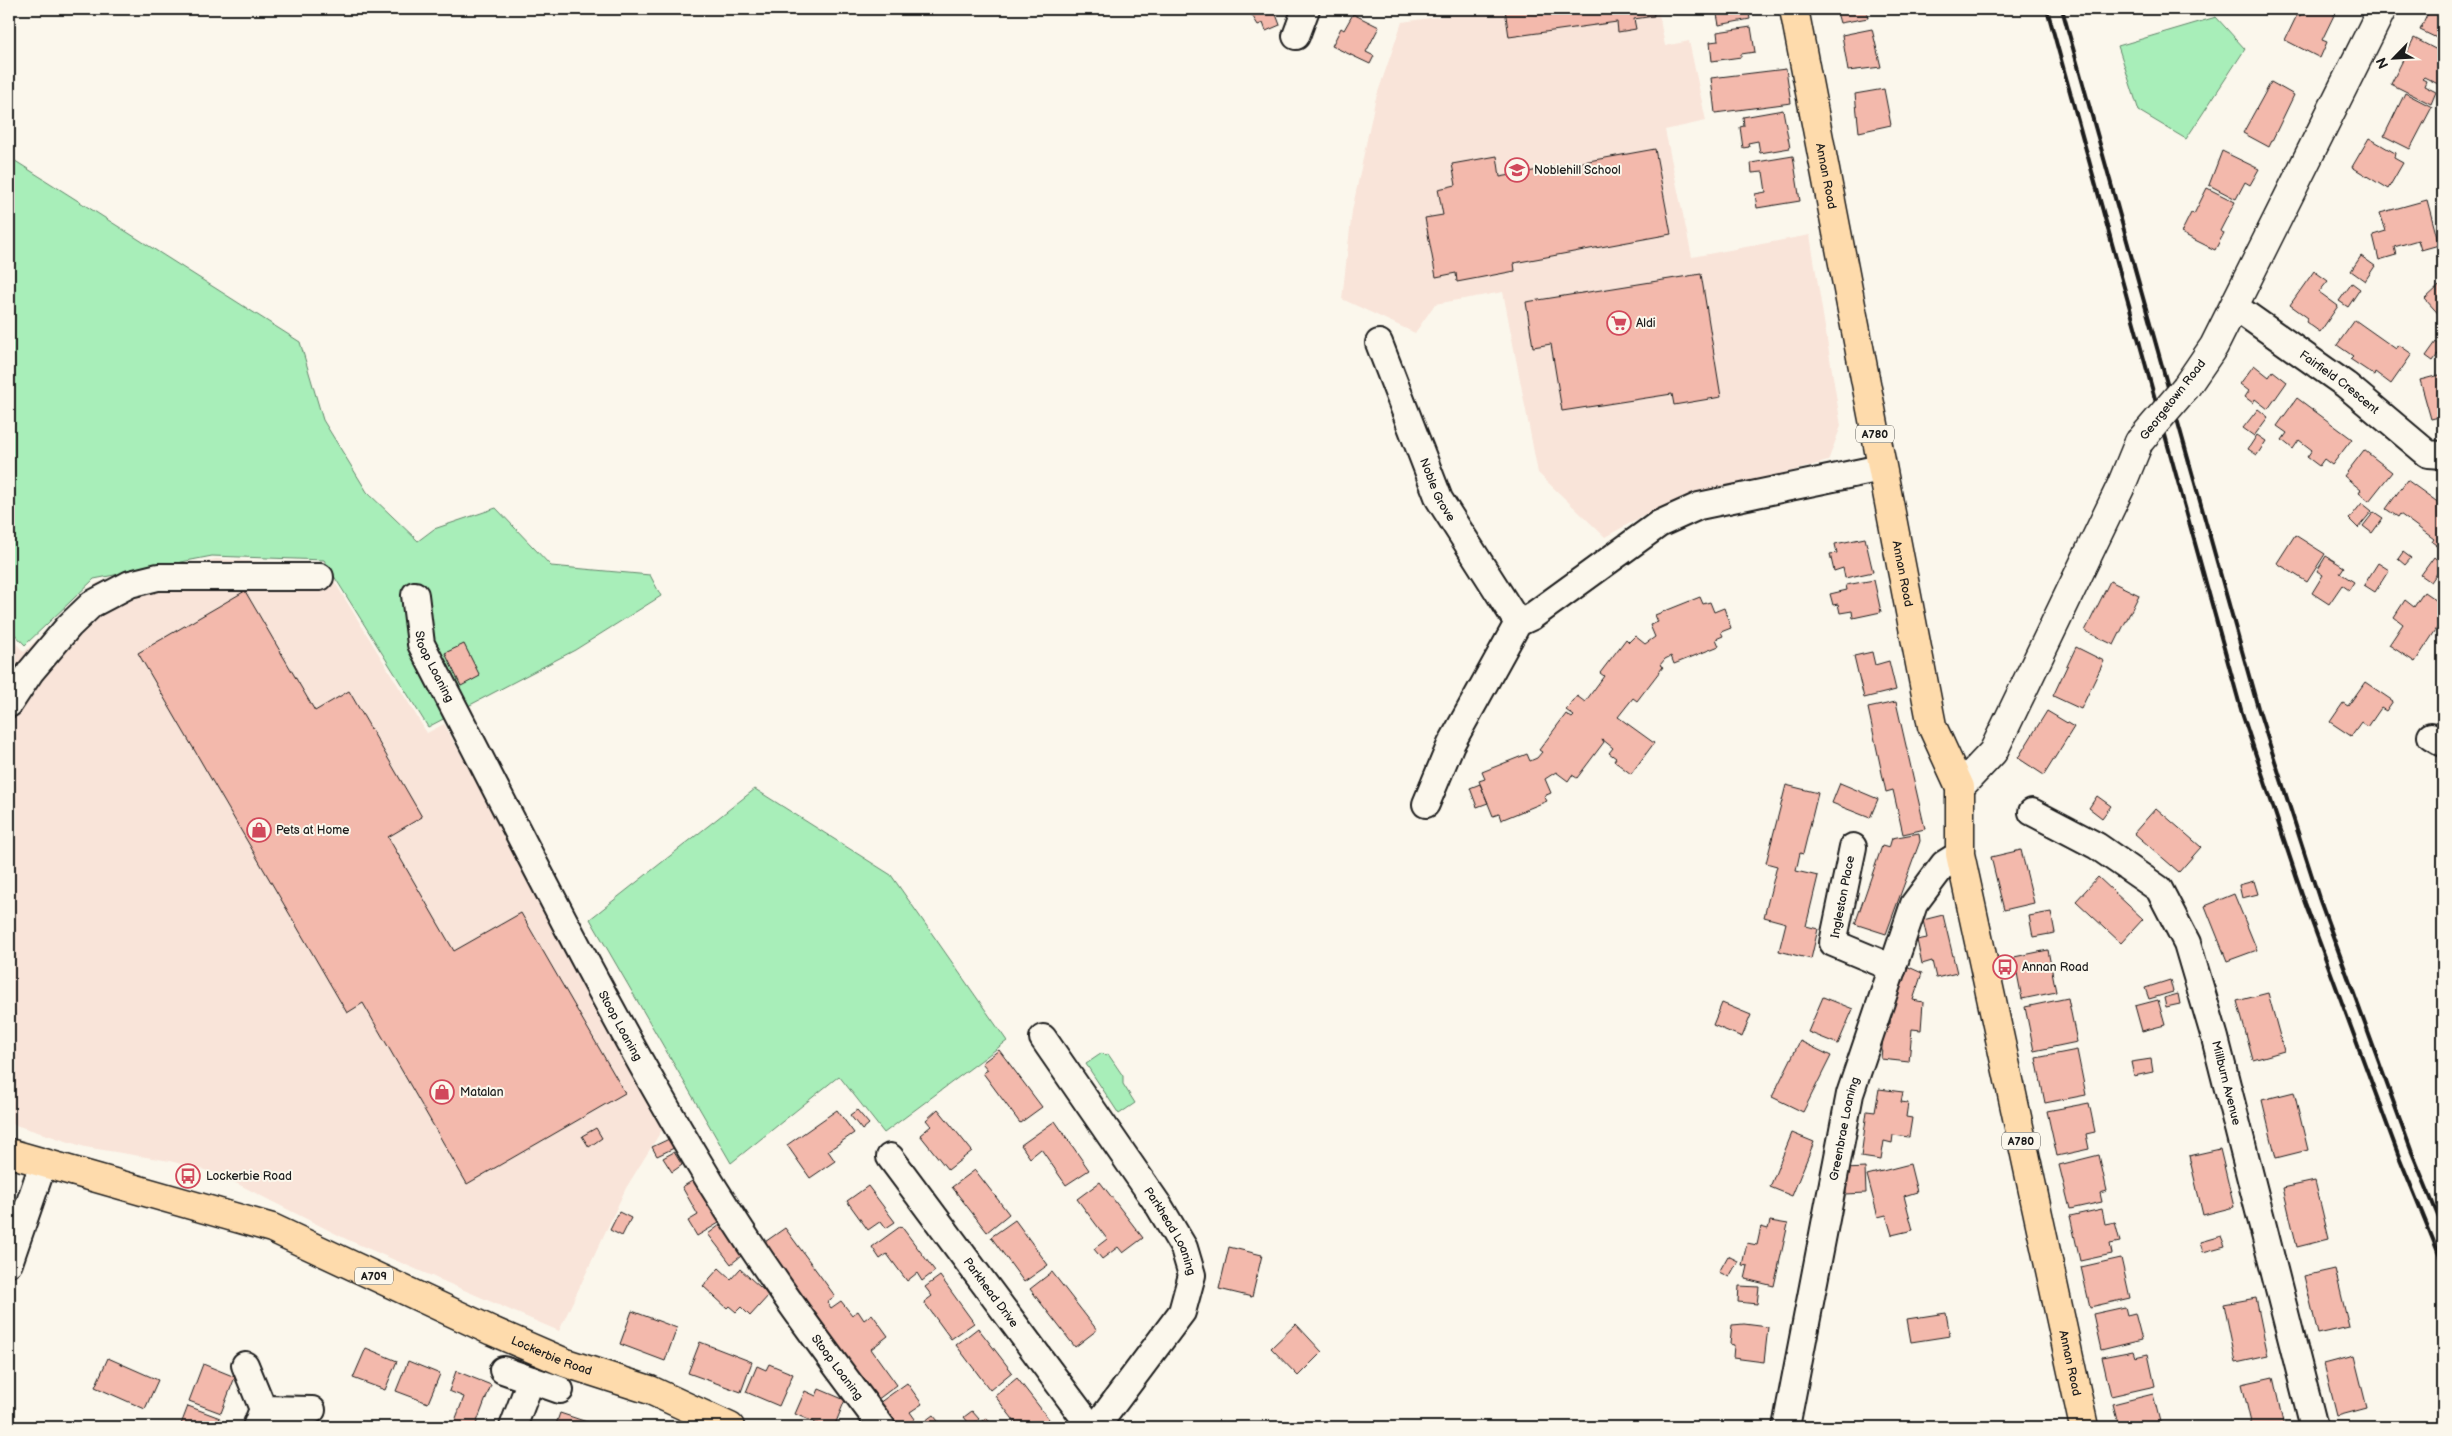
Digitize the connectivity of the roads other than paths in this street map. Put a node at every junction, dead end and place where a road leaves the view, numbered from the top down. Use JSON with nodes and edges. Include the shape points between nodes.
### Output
{"nodes":[{"id":1,"x":1306,"y":9,"type":"edge"},
{"id":2,"x":1794,"y":9,"type":"edge"},
{"id":3,"x":2382,"y":9,"type":"edge"},
{"id":4,"x":1296,"y":36,"type":"dead end"},
{"id":5,"x":2234,"y":306,"type":"junction"},
{"id":6,"x":1378,"y":343,"type":"dead end"},
{"id":7,"x":2443,"y":455,"type":"edge"},
{"id":8,"x":1881,"y":468,"type":"junction"},
{"id":9,"x":320,"y":577,"type":"dead end"},
{"id":10,"x":415,"y":595,"type":"dead end"},
{"id":11,"x":1518,"y":623,"type":"junction"},
{"id":12,"x":9,"y":704,"type":"edge"},
{"id":13,"x":1960,"y":787,"type":"junction"},
{"id":14,"x":1426,"y":804,"type":"dead end"},
{"id":15,"x":2032,"y":812,"type":"dead end"},
{"id":16,"x":1852,"y":847,"type":"dead end"},
{"id":17,"x":1960,"y":854,"type":"junction"},
{"id":18,"x":1893,"y":968,"type":"junction"},
{"id":19,"x":1044,"y":1038,"type":"dead end"},
{"id":20,"x":9,"y":1153,"type":"edge"},
{"id":21,"x":890,"y":1157,"type":"dead end"},
{"id":22,"x":43,"y":1164,"type":"junction"},
{"id":23,"x":9,"y":1263,"type":"edge"},
{"id":24,"x":244,"y":1365,"type":"dead end"},
{"id":25,"x":503,"y":1370,"type":"dead end"},
{"id":26,"x":531,"y":1380,"type":"junction"},
{"id":27,"x":560,"y":1390,"type":"dead end"},
{"id":28,"x":312,"y":1410,"type":"dead end"},
{"id":29,"x":259,"y":1418,"type":"edge"},
{"id":30,"x":513,"y":1427,"type":"edge"},
{"id":31,"x":730,"y":1427,"type":"edge"},
{"id":32,"x":882,"y":1427,"type":"edge"},
{"id":33,"x":1090,"y":1427,"type":"edge"},
{"id":34,"x":1096,"y":1427,"type":"edge"},
{"id":35,"x":1786,"y":1427,"type":"edge"},
{"id":36,"x":2084,"y":1427,"type":"edge"},
{"id":37,"x":2314,"y":1427,"type":"edge"}],
"edges":[{"from":1,"to":4,"type":"street"},
{"from":2,"to":8,"type":"main road","name":"Annan Road","number":"A780"},
{"from":3,"to":5,"type":"street","name":"Georgetown Road"},
{"from":5,"to":7,"type":"street","name":"Fairfield Crescent","via":[[2346,385],[2428,454]]},
{"from":5,"to":13,"type":"street","name":"Georgetown Road","bridge":true,"via":[[2214,346],[2186,388],[2139,442],[1993,752]]},
{"from":6,"to":11,"type":"street","name":"Noble Grove","via":[[1439,500]]},
{"from":8,"to":11,"type":"street","via":[[1699,506],[1658,524],[1531,617]]},
{"from":8,"to":13,"type":"main road","name":"Annan Road","number":"A780","via":[[1932,726]]},
{"from":9,"to":12,"type":"street","via":[[158,576],[130,584],[92,604],[69,626],[31,671]]},
{"from":10,"to":32,"type":"street","name":"Stoop Loaning","via":[[421,644],[599,983],[697,1161],[797,1314]]},
{"from":11,"to":14,"type":"street","via":[[1451,744]]},
{"from":13,"to":17,"type":"main road","name":"Annan Road","number":"A780"},
{"from":15,"to":37,"type":"street","name":"Millburn Avenue","via":[[2098,846],[2159,888],[2187,943],[2217,1047]]},
{"from":16,"to":18,"type":"street","name":"Ingleston Place","via":[[1833,943]]},
{"from":17,"to":18,"type":"street","name":"Greenbrae Loaning","via":[[1944,864],[1914,904]]},
{"from":17,"to":36,"type":"main road","name":"Annan Road","number":"A780"},
{"from":18,"to":35,"type":"street","name":"Greenbrae Loaning","via":[[1850,1094]]},
{"from":19,"to":34,"type":"street","name":"Parkhead Loaning","via":[[1159,1206],[1184,1248],[1192,1275],[1182,1312]]},
{"from":20,"to":22,"type":"main road","name":"Lockerbie Road","number":"A709"},
{"from":21,"to":33,"type":"street","name":"Parkhead Drive"},
{"from":22,"to":23,"type":"street"},
{"from":22,"to":31,"type":"main road","name":"Lockerbie Road","number":"A709","via":[[272,1228],[566,1363],[650,1390]]},
{"from":24,"to":29,"type":"street"},
{"from":25,"to":26,"type":"street"},
{"from":26,"to":27,"type":"street"},
{"from":26,"to":30,"type":"street"},
{"from":28,"to":29,"type":"street"}]}
